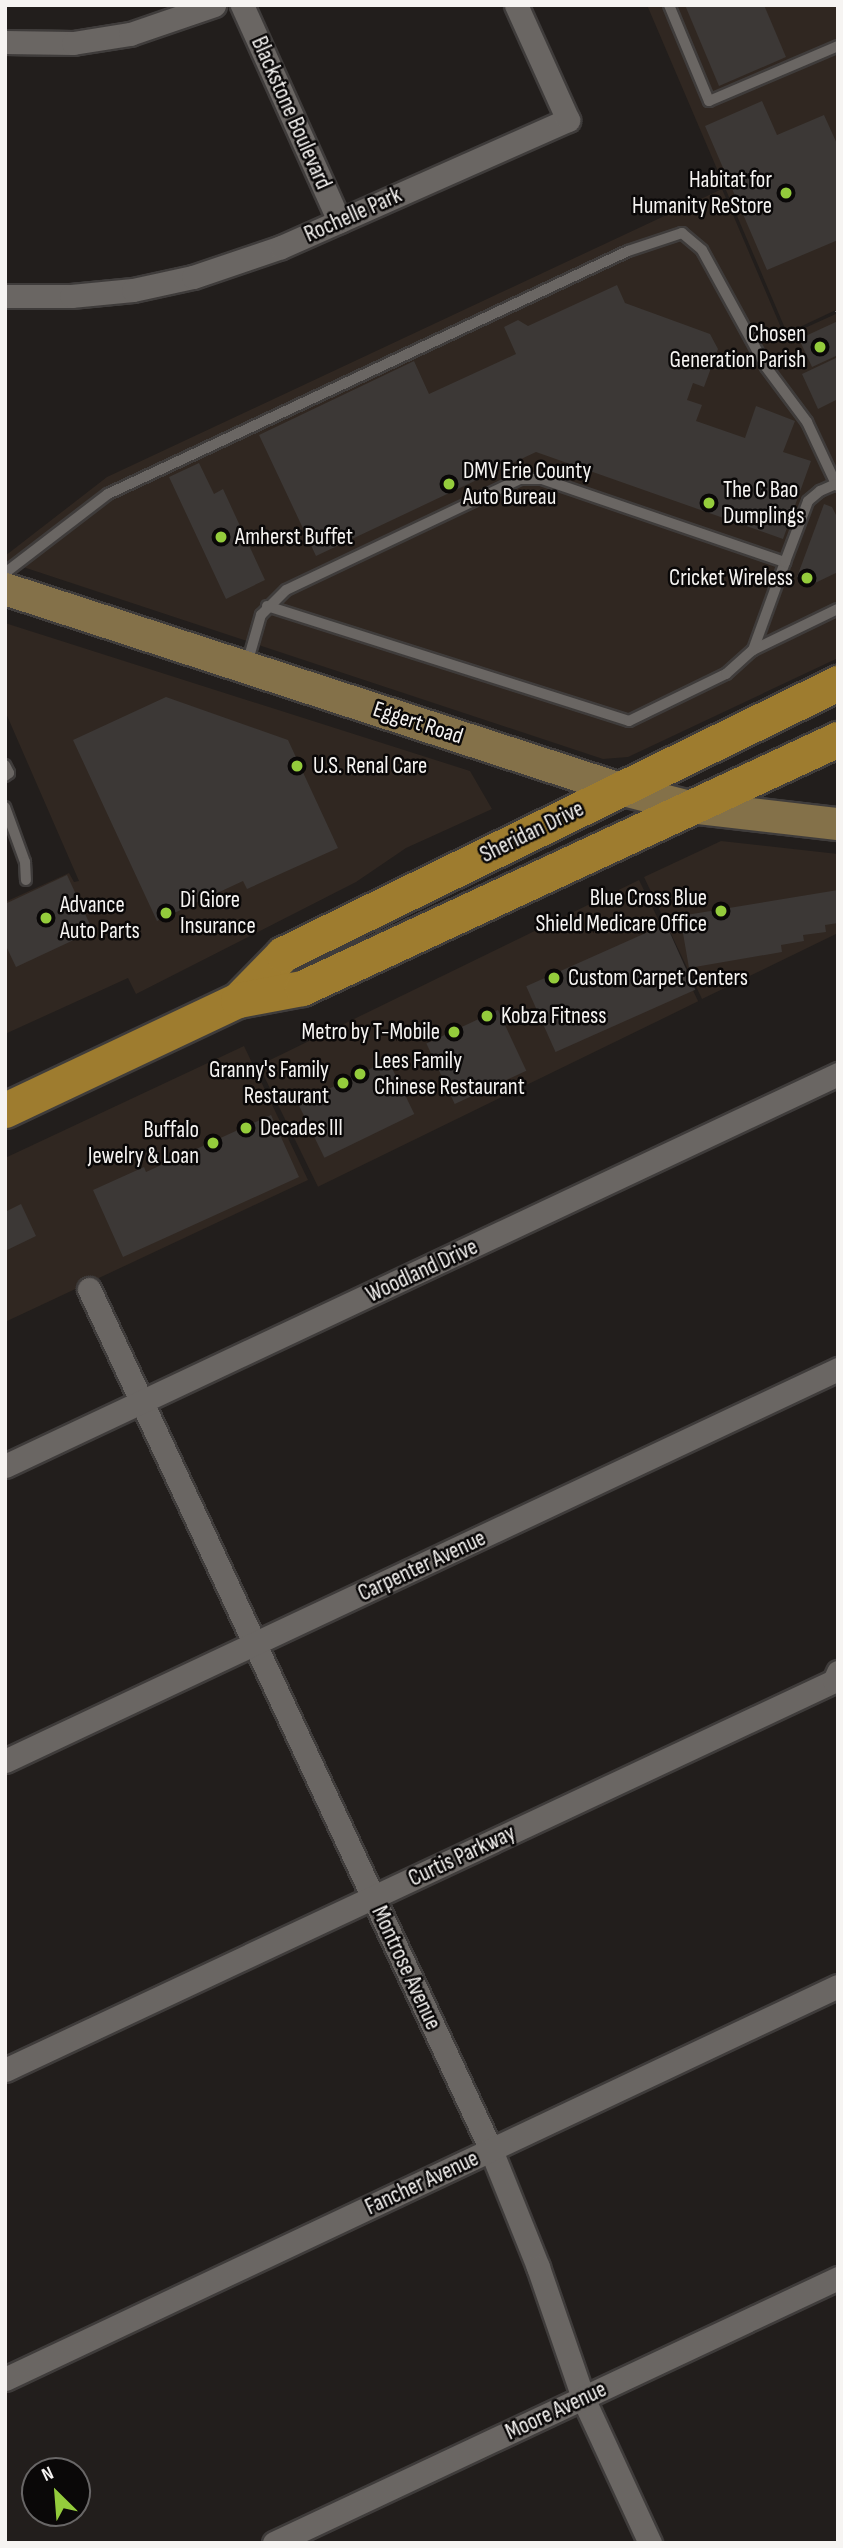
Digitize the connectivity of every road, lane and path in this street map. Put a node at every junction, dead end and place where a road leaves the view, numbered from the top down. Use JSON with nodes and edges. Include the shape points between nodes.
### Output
{"nodes":[{"id":1,"x":214,"y":5,"type":"edge"},
{"id":2,"x":242,"y":5,"type":"edge"},
{"id":3,"x":516,"y":5,"type":"edge"},
{"id":4,"x":669,"y":5,"type":"edge"},
{"id":5,"x":5,"y":42,"type":"edge"},
{"id":6,"x":838,"y":46,"type":"edge"},
{"id":7,"x":339,"y":221,"type":"junction"},
{"id":8,"x":5,"y":296,"type":"edge"},
{"id":9,"x":837,"y":485,"type":"edge"},
{"id":10,"x":785,"y":562,"type":"junction"},
{"id":11,"x":5,"y":573,"type":"edge"},
{"id":12,"x":5,"y":589,"type":"edge"},
{"id":13,"x":267,"y":606,"type":"junction"},
{"id":14,"x":838,"y":609,"type":"edge"},
{"id":15,"x":753,"y":650,"type":"junction"},
{"id":16,"x":246,"y":667,"type":"junction"},
{"id":17,"x":838,"y":683,"type":"edge"},
{"id":18,"x":838,"y":739,"type":"edge"},
{"id":19,"x":5,"y":765,"type":"edge"},
{"id":20,"x":5,"y":776,"type":"edge"},
{"id":21,"x":620,"y":789,"type":"junction"},
{"id":22,"x":5,"y":807,"type":"edge"},
{"id":23,"x":690,"y":807,"type":"junction"},
{"id":24,"x":838,"y":824,"type":"edge"},
{"id":25,"x":26,"y":880,"type":"dead end"},
{"id":26,"x":238,"y":1000,"type":"junction"},
{"id":27,"x":838,"y":1074,"type":"edge"},
{"id":28,"x":5,"y":1110,"type":"edge"},
{"id":29,"x":89,"y":1289,"type":"dead end"},
{"id":30,"x":838,"y":1369,"type":"edge"},
{"id":31,"x":141,"y":1402,"type":"junction"},
{"id":32,"x":5,"y":1466,"type":"edge"},
{"id":33,"x":254,"y":1645,"type":"junction"},
{"id":34,"x":836,"y":1678,"type":"edge"},
{"id":35,"x":5,"y":1761,"type":"edge"},
{"id":36,"x":372,"y":1898,"type":"junction"},
{"id":37,"x":838,"y":1986,"type":"edge"},
{"id":38,"x":5,"y":2070,"type":"edge"},
{"id":39,"x":491,"y":2150,"type":"junction"},
{"id":40,"x":838,"y":2278,"type":"edge"},
{"id":41,"x":5,"y":2379,"type":"edge"},
{"id":42,"x":583,"y":2398,"type":"junction"},
{"id":43,"x":274,"y":2543,"type":"edge"},
{"id":44,"x":650,"y":2543,"type":"edge"}],
"edges":[{"from":1,"to":5,"type":"street","via":[[130,34],[73,43]]},
{"from":2,"to":7,"type":"street","name":"Blackstone Boulevard"},
{"from":3,"to":7,"type":"street","name":"Rochelle Park","via":[[568,120]]},
{"from":4,"to":6,"type":"lane","via":[[709,101]]},
{"from":7,"to":8,"type":"street","name":"Rochelle Park","via":[[193,277],[71,296]]},
{"from":9,"to":10,"type":"lane","via":[[808,501]]},
{"from":9,"to":11,"type":"lane","via":[[807,422],[766,367],[702,250],[682,233],[628,251],[108,494]]},
{"from":10,"to":13,"type":"lane","via":[[541,479],[520,479],[286,590]]},
{"from":10,"to":15,"type":"lane"},
{"from":12,"to":16,"type":"street","name":"Eggert Road"},
{"from":13,"to":15,"type":"lane","via":[[629,721],[726,674]]},
{"from":13,"to":16,"type":"lane"},
{"from":14,"to":15,"type":"lane"},
{"from":16,"to":21,"type":"street","name":"Eggert Road"},
{"from":17,"to":21,"type":"main road","name":"Sheridan Drive"},
{"from":18,"to":23,"type":"main road","name":"Sheridan Drive"},
{"from":19,"to":20,"type":"lane","via":[[9,773]]},
{"from":21,"to":23,"type":"street","name":"Eggert Road"},
{"from":21,"to":26,"type":"main road","name":"Sheridan Drive","via":[[283,954]]},
{"from":22,"to":25,"type":"lane","via":[[25,862]]},
{"from":23,"to":24,"type":"street","name":"Eggert Road"},
{"from":23,"to":26,"type":"main road","name":"Sheridan Drive","via":[[302,988]]},
{"from":26,"to":28,"type":"main road","name":"Sheridan Drive"},
{"from":27,"to":31,"type":"street","name":"Woodland Drive"},
{"from":29,"to":31,"type":"street","name":"Montrose Avenue"},
{"from":30,"to":33,"type":"street","name":"Carpenter Avenue"},
{"from":31,"to":32,"type":"street","name":"Woodland Drive"},
{"from":31,"to":33,"type":"street","name":"Montrose Avenue"},
{"from":33,"to":35,"type":"street","name":"Carpenter Avenue"},
{"from":33,"to":36,"type":"street","name":"Montrose Avenue"},
{"from":34,"to":36,"type":"street","name":"Curtis Parkway"},
{"from":36,"to":38,"type":"street","name":"Curtis Parkway"},
{"from":36,"to":39,"type":"street","name":"Montrose Avenue"},
{"from":37,"to":39,"type":"street","name":"Fancher Avenue"},
{"from":39,"to":41,"type":"street","name":"Fancher Avenue"},
{"from":39,"to":42,"type":"street","name":"Montrose Avenue"},
{"from":40,"to":42,"type":"street","name":"Moore Avenue"},
{"from":42,"to":43,"type":"street","name":"Moore Avenue"},
{"from":42,"to":44,"type":"street","name":"Montrose Avenue"}]}
